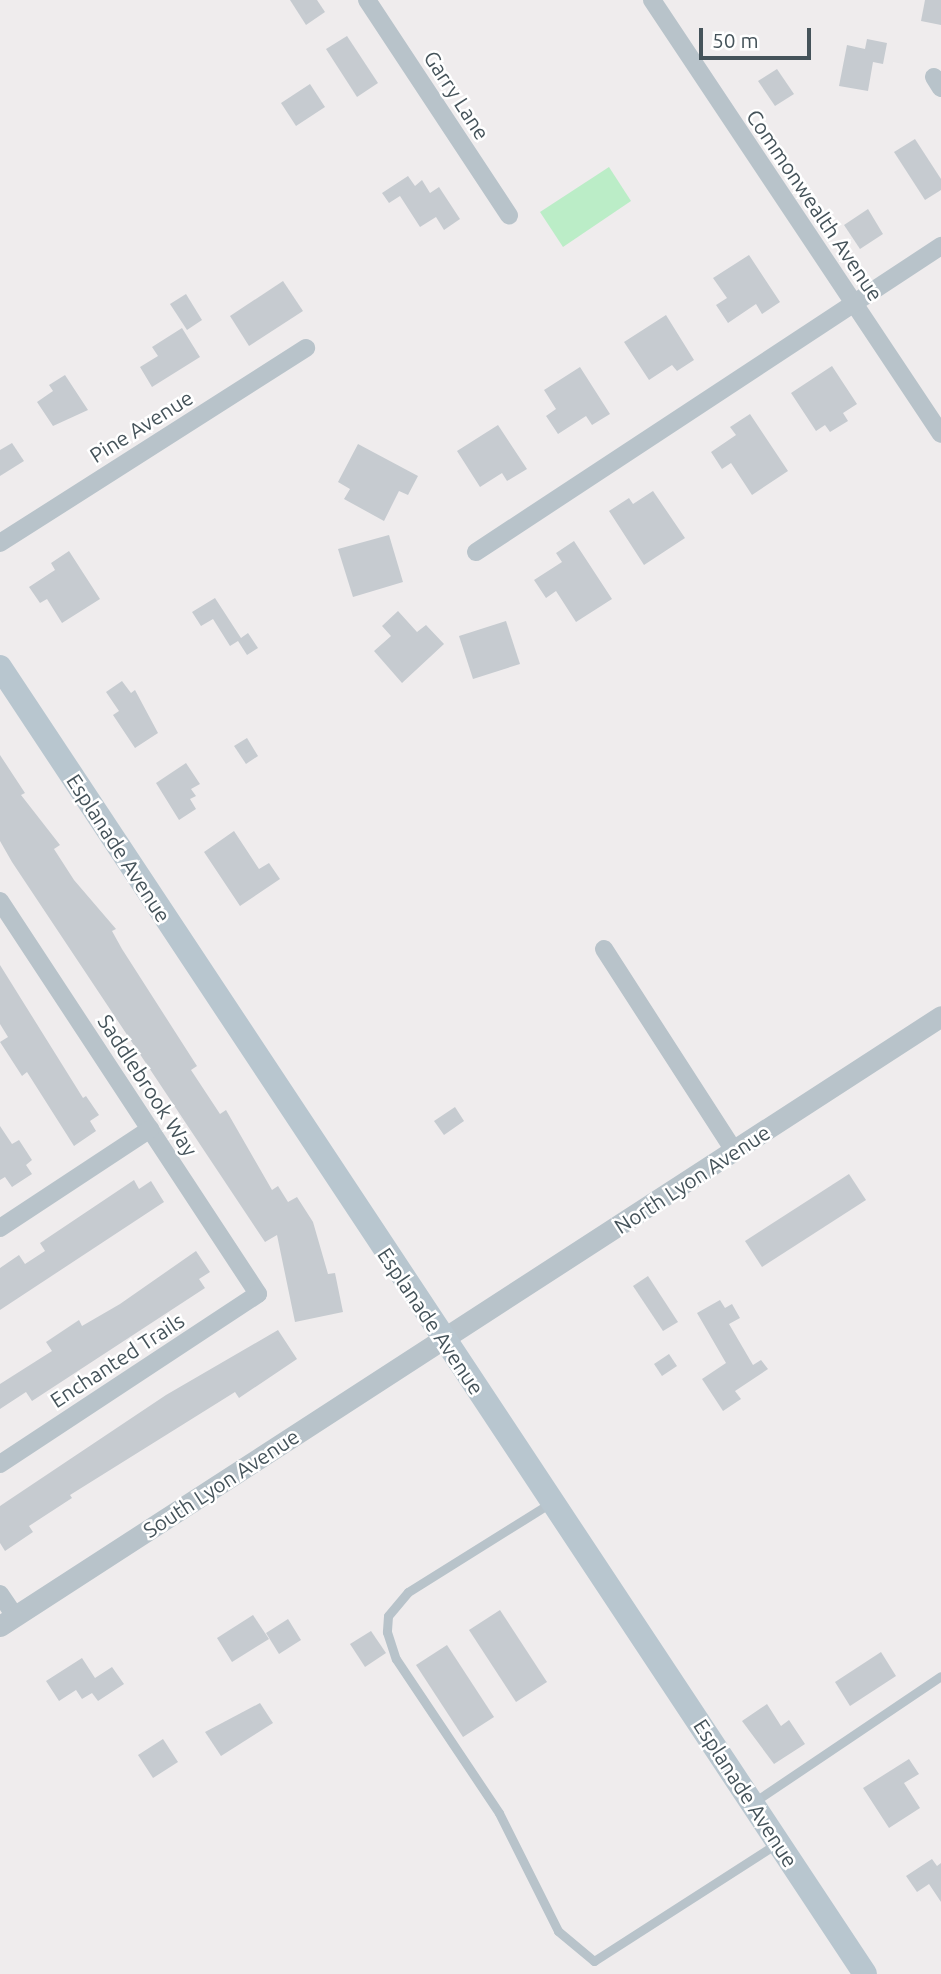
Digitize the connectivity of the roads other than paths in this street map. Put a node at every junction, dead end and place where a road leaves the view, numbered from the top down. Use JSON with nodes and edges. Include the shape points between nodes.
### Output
{"nodes":[{"id":1,"x":367,"y":0,"type":"edge"},
{"id":2,"x":652,"y":0,"type":"edge"},
{"id":3,"x":509,"y":215,"type":"dead end"},
{"id":4,"x":941,"y":246,"type":"edge"},
{"id":5,"x":853,"y":303,"type":"junction"},
{"id":6,"x":306,"y":348,"type":"dead end"},
{"id":7,"x":941,"y":434,"type":"edge"},
{"id":8,"x":0,"y":543,"type":"edge"},
{"id":9,"x":476,"y":552,"type":"dead end"},
{"id":10,"x":0,"y":667,"type":"edge"},
{"id":11,"x":0,"y":901,"type":"edge"},
{"id":12,"x":604,"y":949,"type":"dead end"},
{"id":13,"x":941,"y":1016,"type":"edge"},
{"id":14,"x":150,"y":1129,"type":"junction"},
{"id":15,"x":734,"y":1152,"type":"junction"},
{"id":16,"x":0,"y":1228,"type":"edge"},
{"id":17,"x":258,"y":1294,"type":"joint"},
{"id":18,"x":443,"y":1341,"type":"junction"},
{"id":19,"x":0,"y":1464,"type":"edge"},
{"id":20,"x":553,"y":1502,"type":"junction"},
{"id":21,"x":0,"y":1594,"type":"edge"},
{"id":22,"x":7,"y":1621,"type":"edge"},
{"id":23,"x":941,"y":1676,"type":"edge"},
{"id":24,"x":752,"y":1802,"type":"junction"},
{"id":25,"x":778,"y":1842,"type":"junction"},
{"id":26,"x":865,"y":1974,"type":"edge"}],
"edges":[{"from":1,"to":3,"type":"street","name":"Garry Lane"},
{"from":2,"to":5,"type":"street","name":"Commonwealth Avenue"},
{"from":4,"to":5,"type":"street"},
{"from":5,"to":7,"type":"street","name":"Commonwealth Avenue"},
{"from":5,"to":9,"type":"street"},
{"from":6,"to":8,"type":"street","name":"Pine Avenue"},
{"from":10,"to":18,"type":"main road","name":"Esplanade Avenue"},
{"from":11,"to":14,"type":"street","name":"Saddlebrook Way"},
{"from":12,"to":15,"type":"street"},
{"from":13,"to":15,"type":"street","name":"North Lyon Avenue"},
{"from":14,"to":16,"type":"street"},
{"from":14,"to":17,"type":"street","name":"Saddlebrook Way"},
{"from":15,"to":18,"type":"street","name":"North Lyon Avenue"},
{"from":17,"to":19,"type":"street","name":"Enchanted Trails"},
{"from":18,"to":20,"type":"main road","name":"Esplanade Avenue"},
{"from":18,"to":22,"type":"street","name":"South Lyon Avenue"},
{"from":20,"to":24,"type":"main road","name":"Esplanade Avenue"},
{"from":20,"to":25,"type":"lane","via":[[408,1592],[388,1616],[387,1632],[397,1659],[499,1813],[558,1931],[594,1961]]},
{"from":21,"to":22,"type":"street"},
{"from":23,"to":24,"type":"lane"},
{"from":24,"to":25,"type":"main road","name":"Esplanade Avenue"},
{"from":25,"to":26,"type":"main road","name":"Esplanade Avenue"}]}
